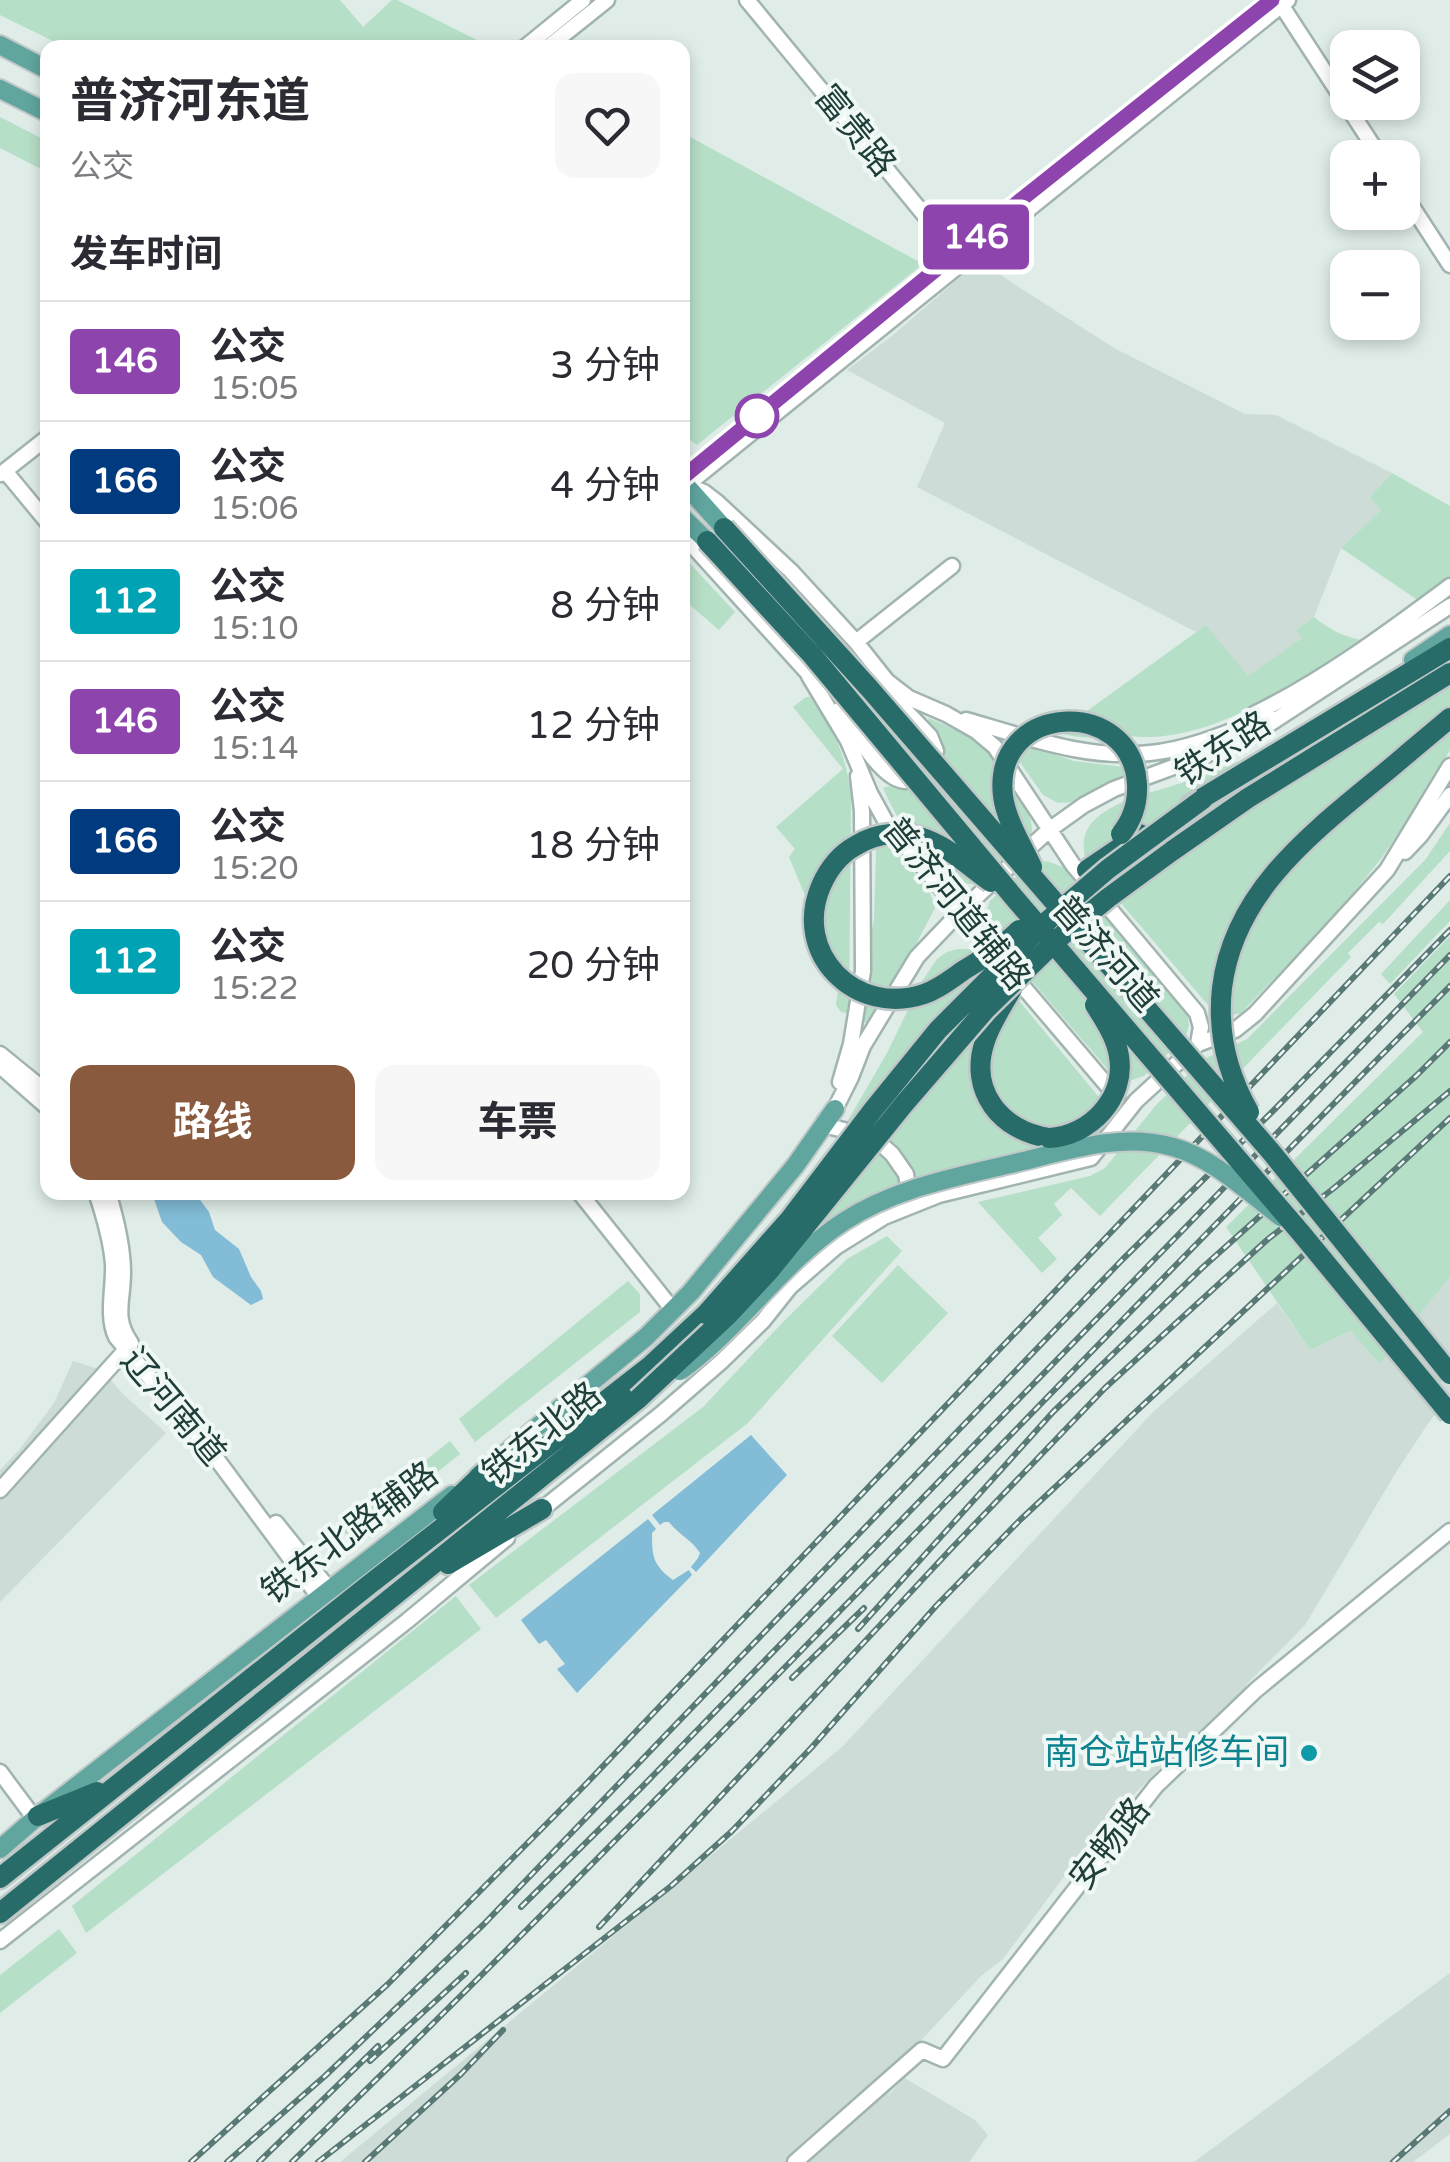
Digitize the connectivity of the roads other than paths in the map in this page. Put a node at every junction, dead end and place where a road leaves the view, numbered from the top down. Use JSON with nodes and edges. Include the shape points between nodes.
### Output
{"nodes":[{"id":1,"x":584,"y":0,"type":"edge"},
{"id":2,"x":607,"y":0,"type":"edge"},
{"id":3,"x":748,"y":0,"type":"edge"},
{"id":4,"x":1280,"y":1,"type":"edge"},
{"id":5,"x":534,"y":40,"type":"edge"},
{"id":6,"x":556,"y":40,"type":"edge"},
{"id":7,"x":0,"y":45,"type":"edge"},
{"id":8,"x":40,"y":66,"type":"edge"},
{"id":9,"x":0,"y":89,"type":"edge"},
{"id":10,"x":40,"y":110,"type":"edge"},
{"id":11,"x":1369,"y":140,"type":"edge"},
{"id":12,"x":1420,"y":219,"type":"edge"},
{"id":13,"x":959,"y":258,"type":"junction"},
{"id":14,"x":1450,"y":265,"type":"edge"},
{"id":15,"x":40,"y":443,"type":"edge"},
{"id":16,"x":3,"y":473,"type":"edge"},
{"id":17,"x":690,"y":478,"type":"edge"},
{"id":18,"x":690,"y":486,"type":"edge"},
{"id":19,"x":690,"y":493,"type":"edge"},
{"id":20,"x":40,"y":514,"type":"edge"},
{"id":21,"x":690,"y":521,"type":"edge"},
{"id":22,"x":715,"y":534,"type":"junction"},
{"id":23,"x":690,"y":543,"type":"edge"},
{"id":24,"x":952,"y":566,"type":"dead end"},
{"id":25,"x":1450,"y":586,"type":"edge"},
{"id":26,"x":1450,"y":606,"type":"edge"},
{"id":27,"x":1450,"y":634,"type":"edge"},
{"id":28,"x":856,"y":642,"type":"junction"},
{"id":29,"x":1450,"y":648,"type":"edge"},
{"id":30,"x":1450,"y":673,"type":"edge"},
{"id":31,"x":809,"y":676,"type":"junction"},
{"id":32,"x":887,"y":680,"type":"junction"},
{"id":33,"x":1302,"y":703,"type":"junction"},
{"id":34,"x":946,"y":714,"type":"junction"},
{"id":35,"x":1450,"y":718,"type":"edge"},
{"id":36,"x":1314,"y":729,"type":"junction"},
{"id":37,"x":1202,"y":741,"type":"junction"},
{"id":38,"x":854,"y":755,"type":"junction"},
{"id":39,"x":1450,"y":766,"type":"edge"},
{"id":40,"x":1450,"y":795,"type":"edge"},
{"id":41,"x":1203,"y":799,"type":"junction"},
{"id":42,"x":1049,"y":830,"type":"junction"},
{"id":43,"x":1087,"y":870,"type":"junction"},
{"id":44,"x":1387,"y":870,"type":"junction"},
{"id":45,"x":1043,"y":889,"type":"junction"},
{"id":46,"x":1017,"y":901,"type":"junction"},
{"id":47,"x":961,"y":911,"type":"junction"},
{"id":48,"x":1052,"y":930,"type":"junction"},
{"id":49,"x":1004,"y":945,"type":"junction"},
{"id":50,"x":1070,"y":964,"type":"junction"},
{"id":51,"x":1016,"y":982,"type":"junction"},
{"id":52,"x":938,"y":1030,"type":"junction"},
{"id":53,"x":1198,"y":1044,"type":"junction"},
{"id":54,"x":0,"y":1054,"type":"edge"},
{"id":55,"x":0,"y":1066,"type":"edge"},
{"id":56,"x":40,"y":1087,"type":"edge"},
{"id":57,"x":40,"y":1101,"type":"edge"},
{"id":58,"x":1136,"y":1101,"type":"junction"},
{"id":59,"x":835,"y":1109,"type":"joint"},
{"id":60,"x":823,"y":1125,"type":"junction"},
{"id":61,"x":1272,"y":1153,"type":"junction"},
{"id":62,"x":99,"y":1200,"type":"edge"},
{"id":63,"x":110,"y":1200,"type":"edge"},
{"id":64,"x":585,"y":1200,"type":"edge"},
{"id":65,"x":895,"y":1212,"type":"junction"},
{"id":66,"x":1301,"y":1233,"type":"junction"},
{"id":67,"x":673,"y":1310,"type":"junction"},
{"id":68,"x":128,"y":1347,"type":"junction"},
{"id":69,"x":1450,"y":1374,"type":"edge"},
{"id":70,"x":638,"y":1398,"type":"junction"},
{"id":71,"x":1450,"y":1414,"type":"edge"},
{"id":72,"x":488,"y":1468,"type":"junction"},
{"id":73,"x":0,"y":1490,"type":"edge"},
{"id":74,"x":542,"y":1509,"type":"junction"},
{"id":75,"x":1450,"y":1531,"type":"edge"},
{"id":76,"x":370,"y":1584,"type":"junction"},
{"id":77,"x":324,"y":1593,"type":"junction"},
{"id":78,"x":387,"y":1602,"type":"junction"},
{"id":79,"x":0,"y":1776,"type":"edge"},
{"id":80,"x":122,"y":1781,"type":"junction"},
{"id":81,"x":35,"y":1819,"type":"junction"},
{"id":82,"x":0,"y":1848,"type":"edge"},
{"id":83,"x":0,"y":1878,"type":"edge"},
{"id":84,"x":0,"y":1913,"type":"edge"},
{"id":85,"x":0,"y":1941,"type":"edge"},
{"id":86,"x":795,"y":2162,"type":"edge"}],
"edges":[{"from":1,"to":5,"type":"street"},
{"from":2,"to":6,"type":"street"},
{"from":3,"to":13,"type":"street","name":"富贵路"},
{"from":4,"to":11,"type":"street"},
{"from":4,"to":13,"type":"street"},
{"from":7,"to":8,"type":"main road"},
{"from":9,"to":10,"type":"main road"},
{"from":12,"to":14,"type":"street"},
{"from":13,"to":17,"type":"street"},
{"from":15,"to":16,"type":"street"},
{"from":16,"to":20,"type":"street"},
{"from":18,"to":28,"type":"street","name":"普济河道辅路","via":[[718,502]]},
{"from":19,"to":22,"type":"main road"},
{"from":21,"to":22,"type":"main road"},
{"from":22,"to":45,"type":"highway","name":"普济河道","bridge":true,"via":[[868,688]]},
{"from":22,"to":46,"type":"highway","name":"普济河道","bridge":true},
{"from":23,"to":31,"type":"street","name":"普济河道辅路"},
{"from":24,"to":28,"type":"street"},
{"from":25,"to":37,"type":"street","name":"铁东路","via":[[1272,706]]},
{"from":26,"to":33,"type":"street","name":"铁东路"},
{"from":27,"to":36,"type":"main road"},
{"from":28,"to":32,"type":"street","name":"普济河道辅路"},
{"from":29,"to":36,"type":"highway","name":"铁东路"},
{"from":30,"to":48,"type":"highway","name":"铁东路","bridge":true},
{"from":31,"to":32,"type":"street","name":"普济河道辅路","via":[[885,773],[909,782],[930,766],[935,744]]},
{"from":31,"to":38,"type":"street","name":"普济河道辅路"},
{"from":32,"to":34,"type":"street","name":"普济河道辅路"},
{"from":33,"to":37,"type":"street","name":"铁东路"},
{"from":33,"to":42,"type":"street","name":"铁东路","via":[[1230,746],[1114,789]]},
{"from":34,"to":37,"type":"street","name":"铁东路","via":[[1094,752],[1151,753]]},
{"from":34,"to":42,"type":"street","name":"普济河道辅路","via":[[995,747]]},
{"from":35,"to":61,"type":"highway","bridge":true,"via":[[1276,871],[1230,947],[1220,1012],[1225,1054]]},
{"from":36,"to":41,"type":"highway","name":"铁东路"},
{"from":38,"to":47,"type":"street","name":"普济河道辅路","via":[[887,824]]},
{"from":38,"to":60,"type":"street","via":[[862,811],[864,971],[844,1074]]},
{"from":39,"to":44,"type":"street"},
{"from":40,"to":44,"type":"street"},
{"from":41,"to":43,"type":"highway","bridge":true},
{"from":41,"to":48,"type":"highway","name":"铁东路","bridge":true,"via":[[1108,868]]},
{"from":42,"to":47,"type":"street","name":"铁东路"},
{"from":42,"to":53,"type":"street","name":"普济河道辅路","via":[[1197,1012]]},
{"from":43,"to":45,"type":"highway","bridge":true,"via":[[1128,825],[1136,802],[1135,770],[1126,750],[1100,728],[1056,722],[1018,742],[1002,782],[1004,806]]},
{"from":43,"to":49,"type":"highway","bridge":true},
{"from":44,"to":53,"type":"street","via":[[1255,1014]]},
{"from":45,"to":61,"type":"highway","name":"普济河道","bridge":true},
{"from":46,"to":49,"type":"highway","bridge":true,"via":[[944,848],[894,834],[864,841],[841,856],[814,909],[817,943],[830,967],[858,990],[882,998],[930,991]]},
{"from":46,"to":50,"type":"highway","name":"普济河道","bridge":true},
{"from":47,"to":58,"type":"street","name":"普济河道辅路","via":[[1114,1095]]},
{"from":47,"to":59,"type":"street","via":[[918,956],[863,1046]]},
{"from":48,"to":51,"type":"highway","name":"铁东北路","bridge":true},
{"from":48,"to":52,"type":"highway","name":"铁东北路","bridge":true},
{"from":49,"to":52,"type":"highway","bridge":true},
{"from":50,"to":51,"type":"highway","bridge":true,"via":[[1114,1038],[1120,1068],[1104,1110],[1066,1136],[1041,1137],[1014,1126],[998,1114],[984,1086],[985,1040]]},
{"from":50,"to":66,"type":"highway","name":"普济河道","bridge":true},
{"from":51,"to":70,"type":"highway","name":"铁东北路","bridge":true,"via":[[967,1029],[769,1271]]},
{"from":52,"to":76,"type":"highway","name":"铁东北路","bridge":true,"via":[[706,1314]]},
{"from":53,"to":58,"type":"street"},
{"from":54,"to":56,"type":"street"},
{"from":55,"to":57,"type":"street"},
{"from":58,"to":65,"type":"street","via":[[1091,1158]]},
{"from":59,"to":60,"type":"main road","name":"铁东北路辅路"},
{"from":60,"to":65,"type":"street","via":[[873,1138],[892,1154],[909,1192]]},
{"from":60,"to":67,"type":"main road","name":"铁东北路辅路"},
{"from":61,"to":69,"type":"highway","name":"普济河道","bridge":true},
{"from":62,"to":68,"type":"street","name":"辽河南道","via":[[113,1262],[110,1321]]},
{"from":63,"to":68,"type":"street","name":"辽河南道","via":[[121,1246],[119,1316]]},
{"from":64,"to":67,"type":"street"},
{"from":65,"to":74,"type":"street","via":[[836,1248],[722,1361]]},
{"from":66,"to":70,"type":"main road","bridge":true,"via":[[1208,1163],[1150,1142],[1078,1148],[956,1177],[914,1188],[843,1222],[694,1361]]},
{"from":66,"to":71,"type":"highway","name":"普济河道","bridge":true},
{"from":67,"to":72,"type":"main road","name":"铁东北路辅路"},
{"from":68,"to":73,"type":"street"},
{"from":68,"to":77,"type":"street","name":"辽河南道"},
{"from":70,"to":78,"type":"highway","name":"铁东北路"},
{"from":72,"to":76,"type":"highway"},
{"from":72,"to":77,"type":"main road","name":"铁东北路辅路"},
{"from":74,"to":78,"type":"highway"},
{"from":74,"to":85,"type":"street"},
{"from":75,"to":86,"type":"street","name":"安畅路","via":[[1256,1690],[1156,1786],[942,2059],[922,2050]]},
{"from":76,"to":80,"type":"highway","name":"铁东北路"},
{"from":77,"to":81,"type":"main road","name":"铁东北路辅路"},
{"from":78,"to":84,"type":"highway","name":"铁东北路"},
{"from":79,"to":81,"type":"street"},
{"from":80,"to":81,"type":"highway"},
{"from":80,"to":83,"type":"highway","name":"铁东北路"},
{"from":81,"to":82,"type":"main road","name":"铁东北路辅路"}]}
